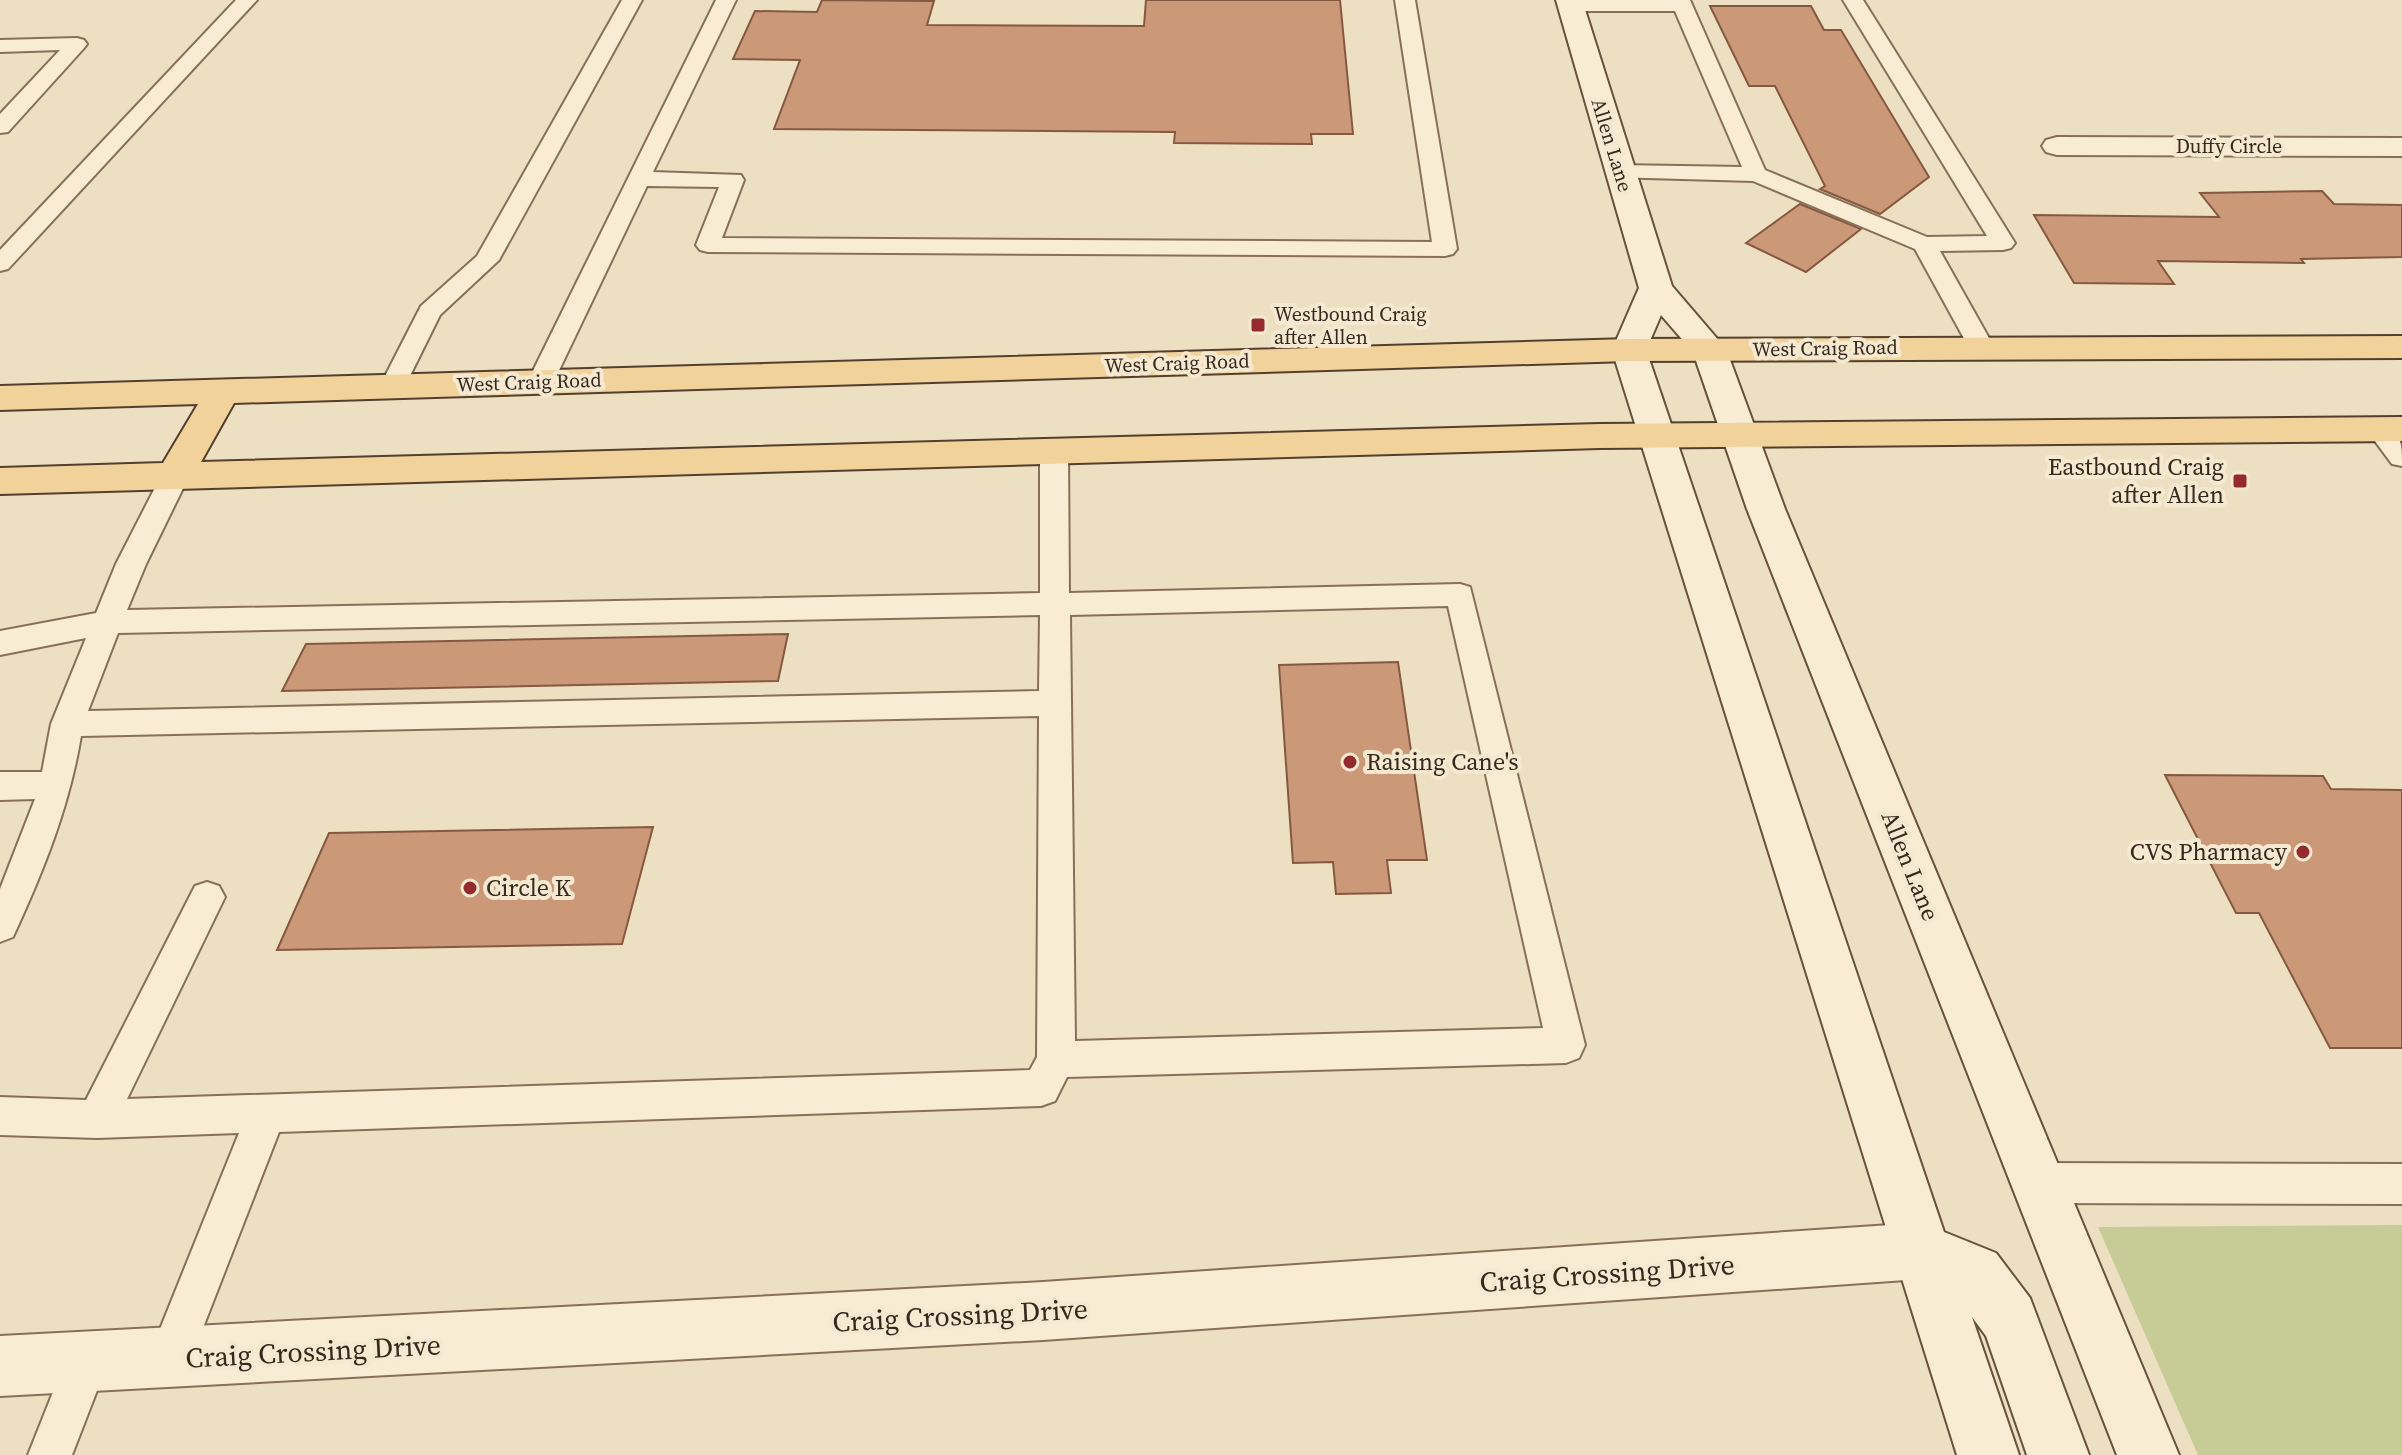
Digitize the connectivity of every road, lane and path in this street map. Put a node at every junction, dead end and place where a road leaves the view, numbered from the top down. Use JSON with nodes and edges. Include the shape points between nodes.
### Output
{"nodes":[{"id":1,"x":247,"y":0,"type":"edge"},
{"id":2,"x":632,"y":0,"type":"edge"},
{"id":3,"x":726,"y":0,"type":"edge"},
{"id":4,"x":1405,"y":0,"type":"edge"},
{"id":5,"x":1853,"y":0,"type":"edge"},
{"id":6,"x":1570,"y":3,"type":"edge"},
{"id":7,"x":1681,"y":3,"type":"edge"},
{"id":8,"x":0,"y":46,"type":"edge"},
{"id":9,"x":0,"y":127,"type":"edge"},
{"id":10,"x":2057,"y":146,"type":"dead end"},
{"id":11,"x":2402,"y":147,"type":"edge"},
{"id":12,"x":1619,"y":172,"type":"junction"},
{"id":13,"x":1756,"y":174,"type":"junction"},
{"id":14,"x":640,"y":179,"type":"junction"},
{"id":15,"x":1924,"y":244,"type":"junction"},
{"id":16,"x":0,"y":264,"type":"edge"},
{"id":17,"x":1656,"y":288,"type":"junction"},
{"id":18,"x":1981,"y":347,"type":"junction"},
{"id":19,"x":2402,"y":347,"type":"edge"},
{"id":20,"x":1709,"y":349,"type":"junction"},
{"id":21,"x":1629,"y":350,"type":"junction"},
{"id":22,"x":541,"y":381,"type":"junction"},
{"id":23,"x":393,"y":386,"type":"junction"},
{"id":24,"x":223,"y":391,"type":"junction"},
{"id":25,"x":0,"y":398,"type":"edge"},
{"id":26,"x":2390,"y":429,"type":"edge"},
{"id":27,"x":1738,"y":433,"type":"junction"},
{"id":28,"x":1655,"y":435,"type":"junction"},
{"id":29,"x":1054,"y":449,"type":"junction"},
{"id":30,"x":2402,"y":457,"type":"edge"},
{"id":31,"x":175,"y":476,"type":"junction"},
{"id":32,"x":0,"y":481,"type":"edge"},
{"id":33,"x":1055,"y":604,"type":"junction"},
{"id":34,"x":110,"y":622,"type":"junction"},
{"id":35,"x":0,"y":643,"type":"edge"},
{"id":36,"x":1055,"y":703,"type":"junction"},
{"id":37,"x":67,"y":724,"type":"junction"},
{"id":38,"x":56,"y":785,"type":"junction"},
{"id":39,"x":0,"y":786,"type":"edge"},
{"id":40,"x":207,"y":897,"type":"dead end"},
{"id":41,"x":0,"y":926,"type":"edge"},
{"id":42,"x":1056,"y":1059,"type":"junction"},
{"id":43,"x":267,"y":1112,"type":"junction"},
{"id":44,"x":0,"y":1116,"type":"edge"},
{"id":45,"x":97,"y":1119,"type":"junction"},
{"id":46,"x":2038,"y":1183,"type":"junction"},
{"id":47,"x":2402,"y":1184,"type":"edge"},
{"id":48,"x":1920,"y":1251,"type":"junction"},
{"id":49,"x":170,"y":1359,"type":"junction"},
{"id":50,"x":86,"y":1362,"type":"junction"},
{"id":51,"x":0,"y":1366,"type":"edge"},
{"id":52,"x":50,"y":1455,"type":"edge"},
{"id":53,"x":1988,"y":1455,"type":"edge"},
{"id":54,"x":2058,"y":1455,"type":"edge"},
{"id":55,"x":2148,"y":1455,"type":"edge"}],
"edges":[{"from":1,"to":16,"type":"lane"},
{"from":2,"to":23,"type":"lane","via":[[487,260],[430,311]]},
{"from":3,"to":14,"type":"lane"},
{"from":4,"to":14,"type":"lane","via":[[1445,249],[708,245],[733,180]]},
{"from":5,"to":15,"type":"lane","via":[[2003,243]]},
{"from":6,"to":7,"type":"lane"},
{"from":6,"to":12,"type":"main road","name":"Allen Lane"},
{"from":7,"to":13,"type":"lane"},
{"from":8,"to":9,"type":"lane","via":[[77,44]]},
{"from":10,"to":11,"type":"main road","name":"Duffy Circle"},
{"from":12,"to":13,"type":"lane"},
{"from":12,"to":17,"type":"main road","name":"Allen Lane"},
{"from":13,"to":15,"type":"lane"},
{"from":14,"to":22,"type":"lane"},
{"from":15,"to":18,"type":"lane"},
{"from":17,"to":20,"type":"main road","name":"Allen Lane"},
{"from":17,"to":21,"type":"main road"},
{"from":18,"to":19,"type":"main road","name":"West Craig Road"},
{"from":18,"to":20,"type":"main road","name":"West Craig Road"},
{"from":20,"to":21,"type":"main road","name":"West Craig Road"},
{"from":20,"to":27,"type":"main road","name":"Allen Lane"},
{"from":21,"to":22,"type":"main road","name":"West Craig Road"},
{"from":21,"to":28,"type":"main road"},
{"from":22,"to":23,"type":"main road","name":"West Craig Road"},
{"from":23,"to":24,"type":"main road","name":"West Craig Road"},
{"from":24,"to":25,"type":"main road","name":"West Craig Road"},
{"from":24,"to":31,"type":"main road"},
{"from":26,"to":27,"type":"main road"},
{"from":26,"to":30,"type":"lane"},
{"from":27,"to":28,"type":"main road"},
{"from":27,"to":46,"type":"main road","name":"Allen Lane"},
{"from":28,"to":29,"type":"main road"},
{"from":28,"to":48,"type":"main road"},
{"from":29,"to":31,"type":"main road"},
{"from":29,"to":33,"type":"lane"},
{"from":31,"to":32,"type":"main road"},
{"from":31,"to":34,"type":"lane","via":[[131,564]]},
{"from":33,"to":34,"type":"lane","via":[[739,622],[375,630]]},
{"from":33,"to":36,"type":"lane"},
{"from":33,"to":42,"type":"lane","via":[[1460,595],[1566,1045]]},
{"from":34,"to":35,"type":"lane"},
{"from":34,"to":37,"type":"lane"},
{"from":36,"to":37,"type":"lane","via":[[722,696],[504,700],[341,704]]},
{"from":36,"to":42,"type":"lane"},
{"from":37,"to":38,"type":"lane"},
{"from":38,"to":39,"type":"lane"},
{"from":38,"to":41,"type":"lane","via":[[26,872]]},
{"from":40,"to":45,"type":"lane"},
{"from":42,"to":43,"type":"lane","via":[[1041,1088]]},
{"from":43,"to":45,"type":"lane"},
{"from":43,"to":49,"type":"lane"},
{"from":44,"to":45,"type":"lane"},
{"from":46,"to":47,"type":"lane"},
{"from":46,"to":55,"type":"main road","name":"Allen Lane"},
{"from":48,"to":49,"type":"main road","name":"Craig Crossing Drive","via":[[1043,1311]]},
{"from":48,"to":53,"type":"main road"},
{"from":48,"to":54,"type":"main road","via":[[1976,1273],[2009,1319]]},
{"from":49,"to":50,"type":"main road","name":"Craig Crossing Drive"},
{"from":50,"to":51,"type":"main road","name":"Craig Crossing Drive"},
{"from":50,"to":52,"type":"lane"}]}
